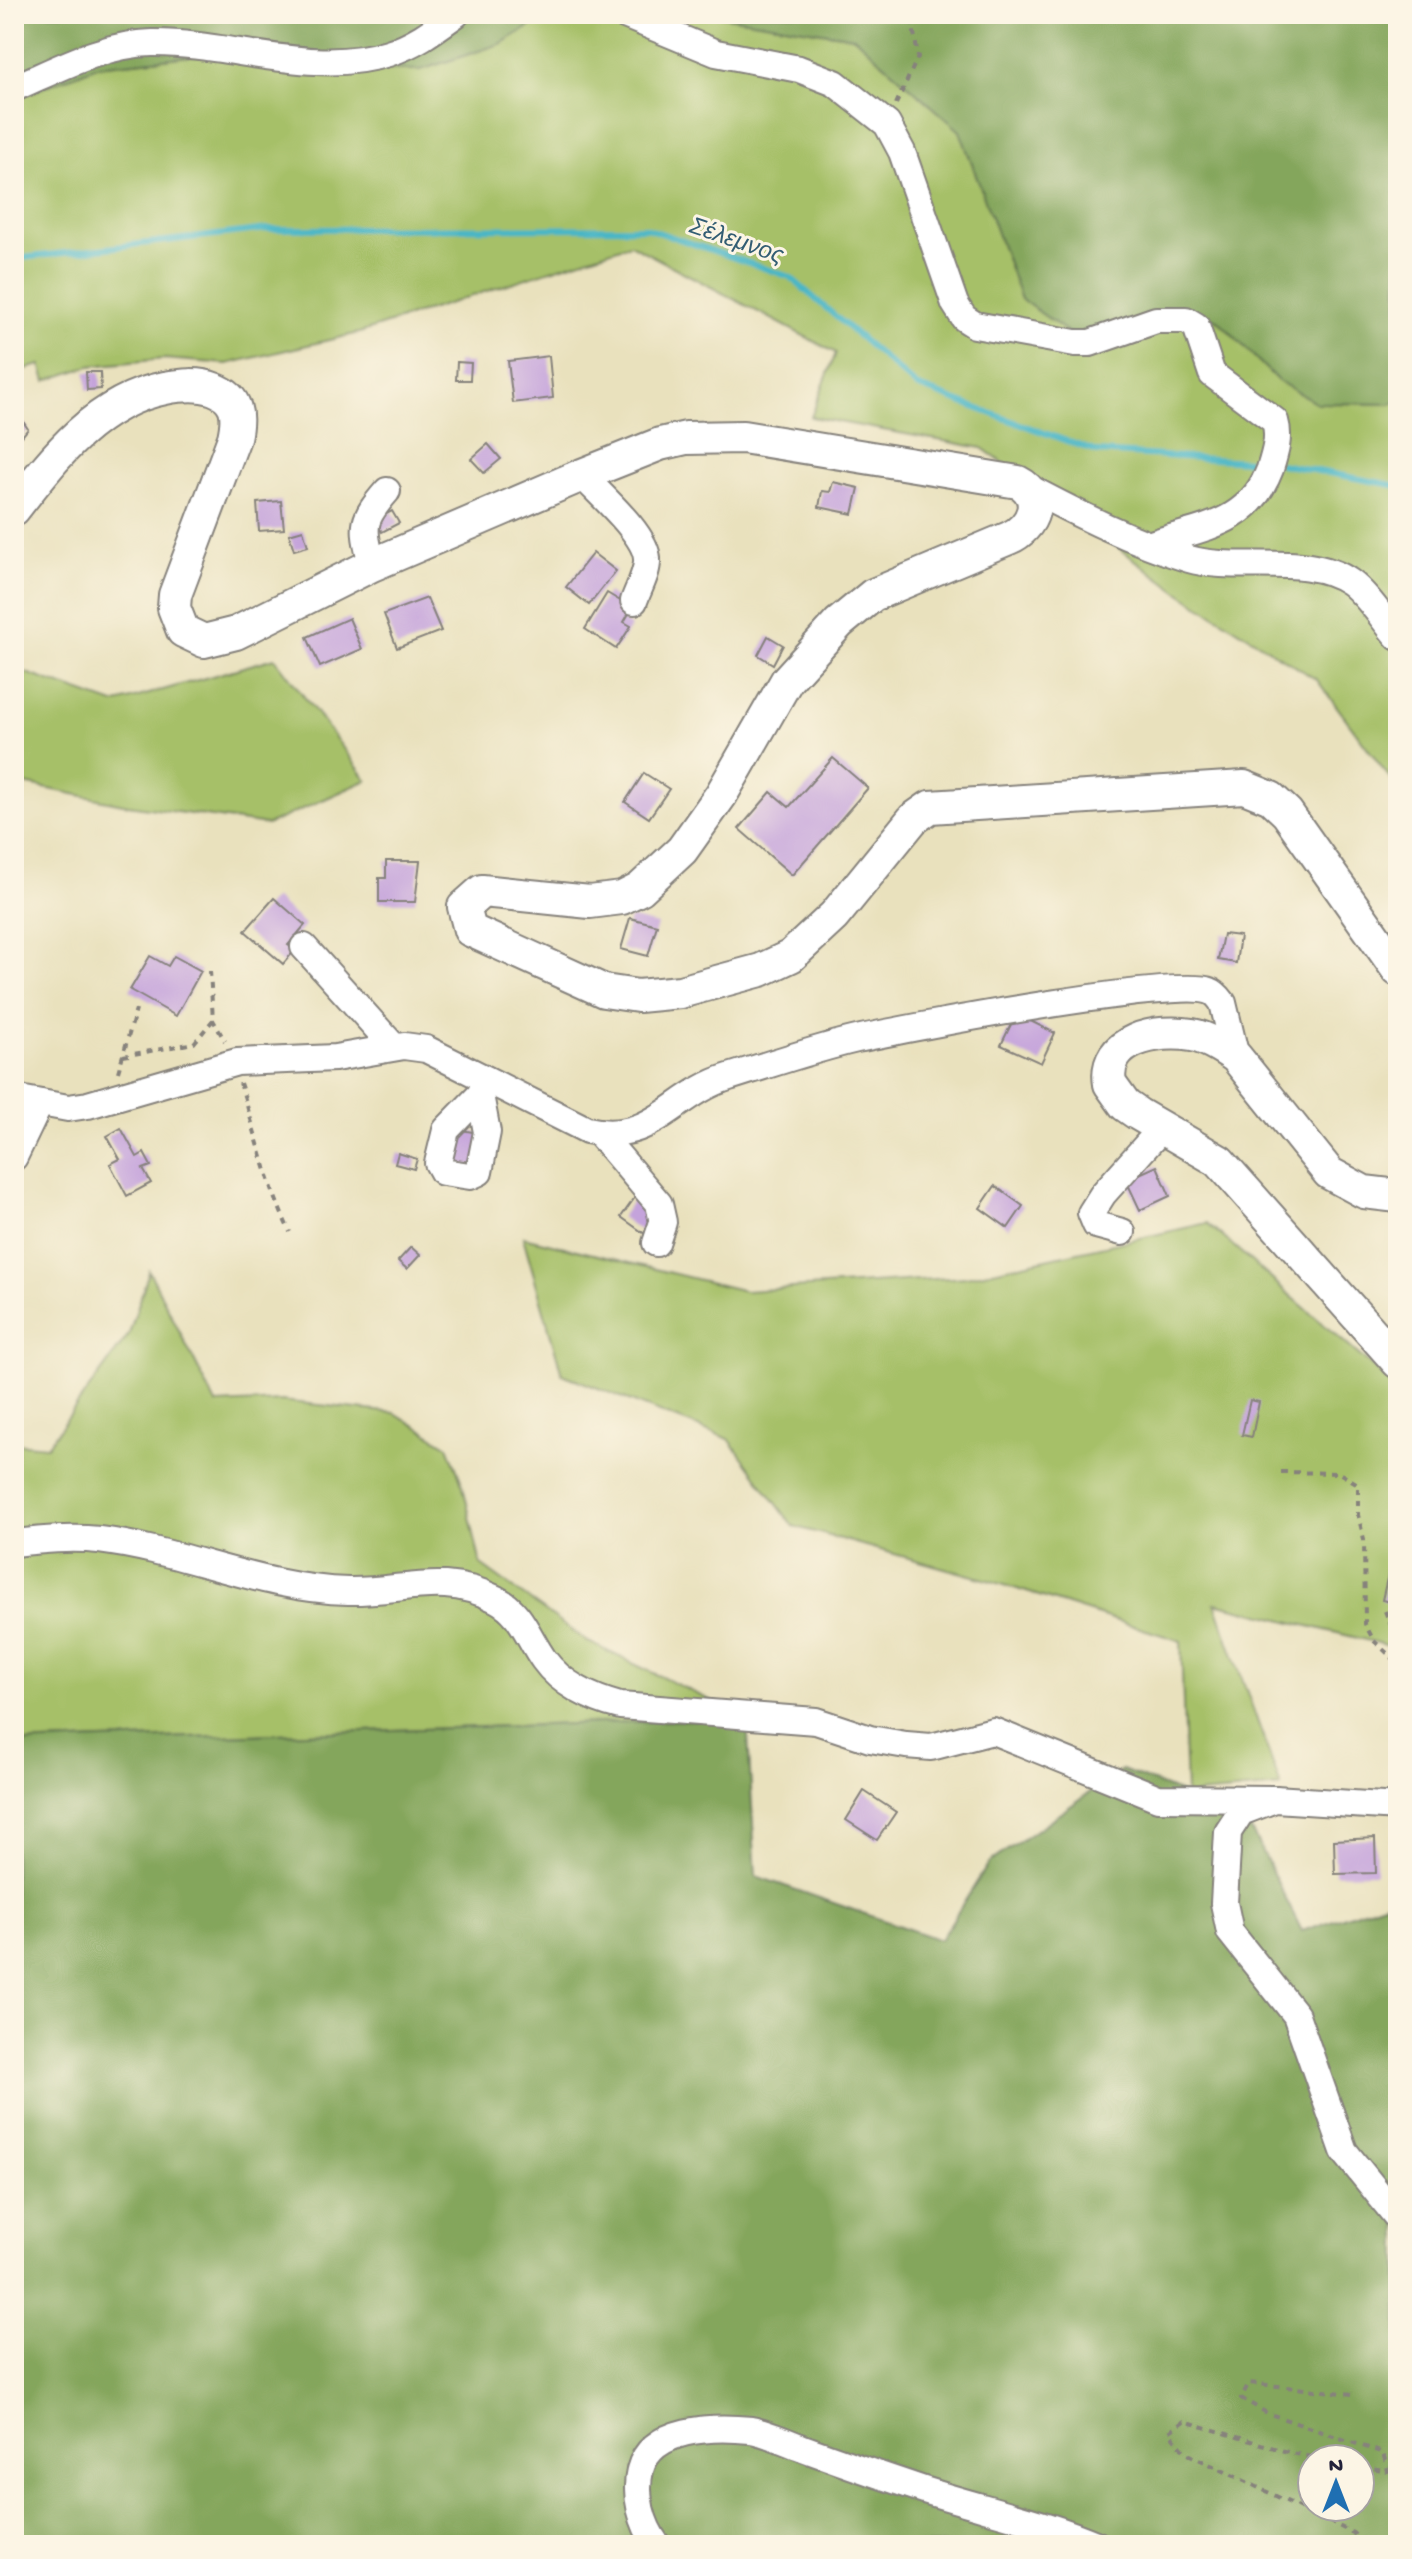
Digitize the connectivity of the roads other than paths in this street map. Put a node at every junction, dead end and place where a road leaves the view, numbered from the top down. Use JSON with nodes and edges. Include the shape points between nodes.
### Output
{"nodes":[{"id":1,"x":456,"y":14,"type":"edge"},
{"id":2,"x":622,"y":14,"type":"edge"},
{"id":3,"x":14,"y":88,"type":"edge"},
{"id":4,"x":582,"y":475,"type":"junction"},
{"id":5,"x":1027,"y":487,"type":"junction"},
{"id":6,"x":387,"y":491,"type":"dead end"},
{"id":7,"x":14,"y":509,"type":"edge"},
{"id":8,"x":1151,"y":544,"type":"junction"},
{"id":9,"x":372,"y":565,"type":"junction"},
{"id":10,"x":634,"y":601,"type":"dead end"},
{"id":11,"x":1398,"y":637,"type":"edge"},
{"id":12,"x":304,"y":947,"type":"dead end"},
{"id":13,"x":1398,"y":970,"type":"edge"},
{"id":14,"x":394,"y":1047,"type":"junction"},
{"id":15,"x":1236,"y":1057,"type":"junction"},
{"id":16,"x":14,"y":1098,"type":"edge"},
{"id":17,"x":40,"y":1103,"type":"junction"},
{"id":18,"x":1162,"y":1128,"type":"junction"},
{"id":19,"x":599,"y":1133,"type":"junction"},
{"id":20,"x":15,"y":1148,"type":"edge"},
{"id":21,"x":1398,"y":1196,"type":"edge"},
{"id":22,"x":1122,"y":1232,"type":"dead end"},
{"id":23,"x":656,"y":1243,"type":"dead end"},
{"id":24,"x":1398,"y":1362,"type":"edge"},
{"id":25,"x":14,"y":1543,"type":"edge"},
{"id":26,"x":1275,"y":1799,"type":"junction"},
{"id":27,"x":1398,"y":1807,"type":"edge"},
{"id":28,"x":1398,"y":2218,"type":"edge"},
{"id":29,"x":657,"y":2545,"type":"edge"},
{"id":30,"x":1098,"y":2545,"type":"edge"}],
"edges":[{"from":1,"to":3,"type":"street","via":[[417,41],[386,54],[301,59],[150,43],[95,54]]},
{"from":2,"to":8,"type":"street","via":[[716,53],[788,67],[835,83],[887,124],[964,318],[990,330],[1075,343],[1090,343],[1156,320],[1186,320],[1196,326],[1212,374],[1275,421],[1277,443],[1255,500],[1240,513]]},
{"from":4,"to":5,"type":"main road","via":[[660,444],[743,437],[1009,479]]},
{"from":4,"to":9,"type":"main road"},
{"from":4,"to":10,"type":"street","via":[[636,534],[647,554]]},
{"from":5,"to":8,"type":"street"},
{"from":5,"to":13,"type":"main road","via":[[1033,517],[1019,534],[873,595],[839,623],[787,680],[721,795],[682,850],[640,889],[622,898],[590,902],[482,891],[464,907],[470,930],[604,991],[638,996],[680,992],[761,970],[791,956],[834,916],[913,819],[930,807],[1244,787],[1271,798],[1287,813]]},
{"from":6,"to":9,"type":"street","via":[[364,522]]},
{"from":7,"to":9,"type":"main road","via":[[53,459],[123,401],[184,384],[209,387],[232,399],[237,424],[175,595],[183,631],[204,641],[236,633]]},
{"from":8,"to":11,"type":"street","via":[[1214,564],[1329,572],[1350,582]]},
{"from":12,"to":14,"type":"street"},
{"from":14,"to":17,"type":"street","via":[[335,1058],[237,1062],[108,1101],[68,1108]]},
{"from":14,"to":19,"type":"street","via":[[426,1049],[484,1088]]},
{"from":15,"to":18,"type":"main road","via":[[1190,1035],[1146,1035],[1121,1049],[1113,1060],[1110,1084],[1125,1105]]},
{"from":15,"to":19,"type":"street","via":[[1223,1003],[1211,991],[1128,993],[857,1039],[726,1078],[632,1132]]},
{"from":15,"to":21,"type":"main road","via":[[1329,1173],[1364,1192]]},
{"from":16,"to":17,"type":"street"},
{"from":17,"to":20,"type":"street"},
{"from":18,"to":22,"type":"street","via":[[1091,1213],[1096,1225]]},
{"from":18,"to":24,"type":"main road","via":[[1219,1161]]},
{"from":19,"to":23,"type":"street","via":[[659,1204],[663,1222]]},
{"from":25,"to":26,"type":"street","via":[[101,1540],[343,1591],[454,1584],[506,1606],[554,1673],[620,1706],[816,1721],[870,1739],[931,1747],[993,1731],[1158,1798]]},
{"from":26,"to":27,"type":"street"},
{"from":26,"to":28,"type":"street","via":[[1241,1812],[1228,1832],[1227,1922],[1296,2015],[1350,2163]]},
{"from":29,"to":30,"type":"street","via":[[640,2509],[643,2460],[667,2439],[723,2429],[754,2431]]}]}
